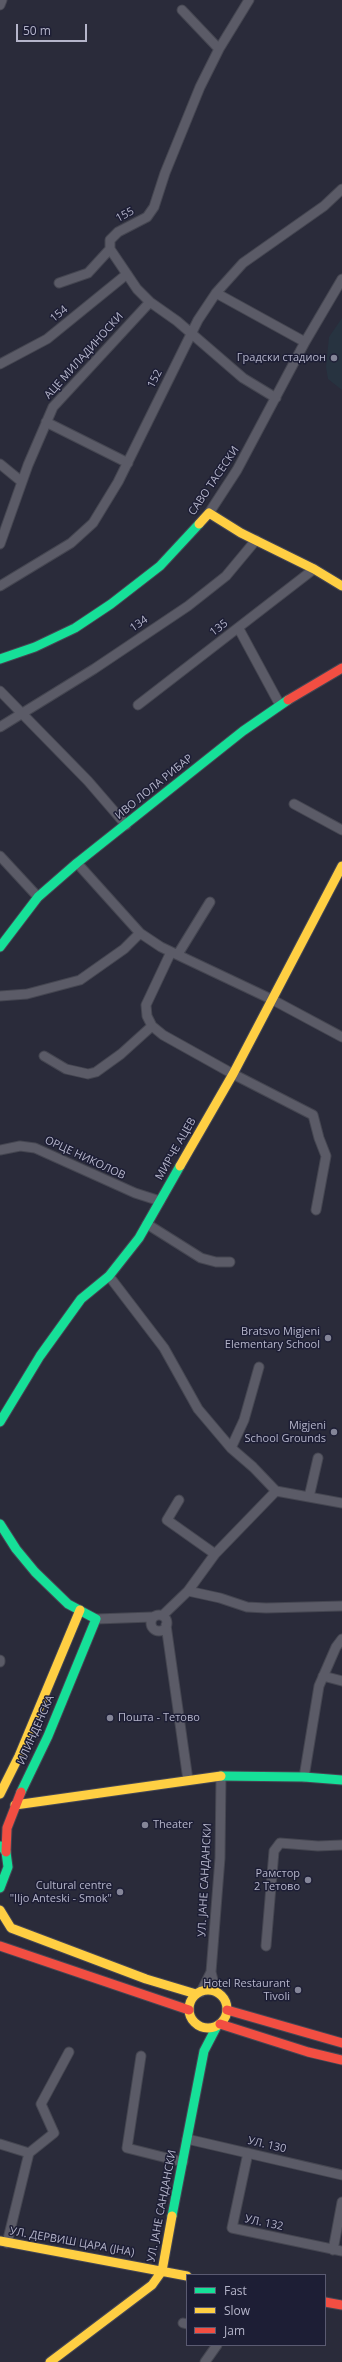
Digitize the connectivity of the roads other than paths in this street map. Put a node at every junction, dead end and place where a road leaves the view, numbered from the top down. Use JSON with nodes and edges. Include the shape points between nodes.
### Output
{"nodes":[{"id":1,"x":2,"y":0,"type":"edge"},
{"id":2,"x":249,"y":0,"type":"edge"},
{"id":3,"x":0,"y":5,"type":"edge"},
{"id":4,"x":182,"y":10,"type":"dead end"},
{"id":5,"x":219,"y":49,"type":"junction"},
{"id":6,"x":342,"y":189,"type":"edge"},
{"id":7,"x":110,"y":249,"type":"junction"},
{"id":8,"x":127,"y":274,"type":"junction"},
{"id":9,"x":342,"y":279,"type":"edge"},
{"id":10,"x":59,"y":283,"type":"dead end"},
{"id":11,"x":216,"y":293,"type":"junction"},
{"id":12,"x":150,"y":302,"type":"junction"},
{"id":13,"x":192,"y":334,"type":"junction"},
{"id":14,"x":305,"y":342,"type":"junction"},
{"id":15,"x":0,"y":364,"type":"edge"},
{"id":16,"x":276,"y":398,"type":"junction"},
{"id":17,"x":46,"y":422,"type":"junction"},
{"id":18,"x":128,"y":463,"type":"junction"},
{"id":19,"x":0,"y":464,"type":"edge"},
{"id":20,"x":22,"y":482,"type":"junction"},
{"id":21,"x":209,"y":513,"type":"junction"},
{"id":22,"x":256,"y":540,"type":"junction"},
{"id":23,"x":0,"y":544,"type":"edge"},
{"id":24,"x":314,"y":570,"type":"junction"},
{"id":25,"x":0,"y":586,"type":"edge"},
{"id":26,"x":342,"y":586,"type":"edge"},
{"id":27,"x":239,"y":629,"type":"junction"},
{"id":28,"x":0,"y":659,"type":"edge"},
{"id":29,"x":342,"y":668,"type":"edge"},
{"id":30,"x":0,"y":691,"type":"edge"},
{"id":31,"x":280,"y":704,"type":"junction"},
{"id":32,"x":138,"y":705,"type":"dead end"},
{"id":33,"x":23,"y":714,"type":"junction"},
{"id":34,"x":0,"y":727,"type":"edge"},
{"id":35,"x":294,"y":804,"type":"dead end"},
{"id":36,"x":126,"y":825,"type":"junction"},
{"id":37,"x":342,"y":830,"type":"edge"},
{"id":38,"x":0,"y":856,"type":"edge"},
{"id":39,"x":77,"y":863,"type":"junction"},
{"id":40,"x":342,"y":866,"type":"edge"},
{"id":41,"x":38,"y":897,"type":"junction"},
{"id":42,"x":210,"y":902,"type":"dead end"},
{"id":43,"x":140,"y":933,"type":"junction"},
{"id":44,"x":0,"y":945,"type":"edge"},
{"id":45,"x":175,"y":953,"type":"junction"},
{"id":46,"x":0,"y":996,"type":"edge"},
{"id":47,"x":273,"y":1000,"type":"junction"},
{"id":48,"x":152,"y":1026,"type":"junction"},
{"id":49,"x":342,"y":1037,"type":"edge"},
{"id":50,"x":44,"y":1056,"type":"dead end"},
{"id":51,"x":233,"y":1074,"type":"junction"},
{"id":52,"x":0,"y":1150,"type":"edge"},
{"id":53,"x":160,"y":1201,"type":"junction"},
{"id":54,"x":316,"y":1210,"type":"dead end"},
{"id":55,"x":147,"y":1224,"type":"junction"},
{"id":56,"x":230,"y":1262,"type":"dead end"},
{"id":57,"x":109,"y":1276,"type":"junction"},
{"id":58,"x":258,"y":1367,"type":"dead end"},
{"id":59,"x":0,"y":1422,"type":"edge"},
{"id":60,"x":231,"y":1448,"type":"junction"},
{"id":61,"x":318,"y":1458,"type":"dead end"},
{"id":62,"x":276,"y":1491,"type":"junction"},
{"id":63,"x":309,"y":1497,"type":"junction"},
{"id":64,"x":179,"y":1500,"type":"dead end"},
{"id":65,"x":342,"y":1503,"type":"edge"},
{"id":66,"x":0,"y":1524,"type":"edge"},
{"id":67,"x":215,"y":1554,"type":"junction"},
{"id":68,"x":188,"y":1591,"type":"junction"},
{"id":69,"x":342,"y":1606,"type":"edge"},
{"id":70,"x":80,"y":1610,"type":"junction"},
{"id":71,"x":163,"y":1616,"type":"junction"},
{"id":72,"x":152,"y":1617,"type":"junction"},
{"id":73,"x":96,"y":1619,"type":"junction"},
{"id":74,"x":130,"y":1619,"type":"junction"},
{"id":75,"x":166,"y":1625,"type":"junction"},
{"id":76,"x":153,"y":1629,"type":"junction"},
{"id":77,"x":342,"y":1639,"type":"edge"},
{"id":78,"x":169,"y":1647,"type":"junction"},
{"id":79,"x":323,"y":1676,"type":"junction"},
{"id":80,"x":342,"y":1681,"type":"edge"},
{"id":81,"x":33,"y":1722,"type":"junction"},
{"id":82,"x":50,"y":1730,"type":"junction"},
{"id":83,"x":221,"y":1776,"type":"junction"},
{"id":84,"x":304,"y":1777,"type":"junction"},
{"id":85,"x":188,"y":1780,"type":"junction"},
{"id":86,"x":342,"y":1780,"type":"edge"},
{"id":87,"x":0,"y":1794,"type":"edge"},
{"id":88,"x":15,"y":1805,"type":"junction"},
{"id":89,"x":0,"y":1844,"type":"edge"},
{"id":90,"x":342,"y":1844,"type":"edge"},
{"id":91,"x":6,"y":1852,"type":"junction"},
{"id":92,"x":0,"y":1888,"type":"edge"},
{"id":93,"x":0,"y":1910,"type":"edge"},
{"id":94,"x":0,"y":1946,"type":"edge"},
{"id":95,"x":266,"y":1946,"type":"dead end"},
{"id":96,"x":211,"y":1972,"type":"junction"},
{"id":97,"x":216,"y":1992,"type":"junction"},
{"id":98,"x":199,"y":1993,"type":"junction"},
{"id":99,"x":189,"y":2010,"type":"junction"},
{"id":100,"x":227,"y":2010,"type":"junction"},
{"id":101,"x":198,"y":2025,"type":"junction"},
{"id":102,"x":218,"y":2025,"type":"junction"},
{"id":103,"x":342,"y":2043,"type":"edge"},
{"id":104,"x":204,"y":2051,"type":"junction"},
{"id":105,"x":69,"y":2052,"type":"dead end"},
{"id":106,"x":141,"y":2056,"type":"dead end"},
{"id":107,"x":342,"y":2060,"type":"edge"},
{"id":108,"x":187,"y":2139,"type":"junction"},
{"id":109,"x":0,"y":2144,"type":"edge"},
{"id":110,"x":29,"y":2153,"type":"junction"},
{"id":111,"x":248,"y":2153,"type":"junction"},
{"id":112,"x":183,"y":2162,"type":"junction"},
{"id":113,"x":342,"y":2175,"type":"edge"},
{"id":114,"x":342,"y":2202,"type":"edge"},
{"id":115,"x":4,"y":2242,"type":"edge"},
{"id":116,"x":338,"y":2251,"type":"edge"},
{"id":117,"x":162,"y":2271,"type":"junction"},
{"id":118,"x":186,"y":2276,"type":"edge"},
{"id":119,"x":326,"y":2302,"type":"edge"},
{"id":120,"x":342,"y":2305,"type":"edge"},
{"id":121,"x":216,"y":2346,"type":"edge"},
{"id":122,"x":50,"y":2362,"type":"edge"},
{"id":123,"x":205,"y":2362,"type":"edge"}],
"edges":[{"from":1,"to":3,"type":"street"},
{"from":2,"to":5,"type":"street","name":"155"},
{"from":4,"to":5,"type":"street"},
{"from":5,"to":7,"type":"street","name":"155","via":[[175,148],[154,207],[147,217],[118,232],[110,240]]},
{"from":6,"to":11,"type":"street","name":"152","via":[[324,206],[243,263]]},
{"from":7,"to":8,"type":"street"},
{"from":7,"to":10,"type":"street","name":"155","via":[[88,273]]},
{"from":8,"to":12,"type":"street"},
{"from":8,"to":15,"type":"street","name":"154","via":[[47,339]]},
{"from":9,"to":14,"type":"street","name":"САВО ТАСЕСКИ"},
{"from":11,"to":13,"type":"street","name":"152"},
{"from":11,"to":14,"type":"street"},
{"from":12,"to":13,"type":"street"},
{"from":12,"to":17,"type":"street","name":"АЦЕ МИЛАДИНОСКИ","via":[[62,395]]},
{"from":13,"to":16,"type":"street","via":[[243,378]]},
{"from":13,"to":18,"type":"street","name":"152"},
{"from":14,"to":16,"type":"street","name":"САВО ТАСЕСКИ"},
{"from":16,"to":21,"type":"street","name":"САВО ТАСЕСКИ","via":[[237,470]]},
{"from":17,"to":18,"type":"street"},
{"from":17,"to":20,"type":"street","name":"АЦЕ МИЛАДИНОСКИ"},
{"from":18,"to":25,"type":"street","name":"152","via":[[93,523],[71,543]]},
{"from":19,"to":20,"type":"street"},
{"from":20,"to":23,"type":"street","name":"АЦЕ МИЛАДИНОСКИ"},
{"from":21,"to":22,"type":"street"},
{"from":21,"to":28,"type":"street","name":"САВО ТАСЕСКИ","via":[[160,566],[111,604],[75,628],[35,647]]},
{"from":22,"to":24,"type":"street"},
{"from":22,"to":33,"type":"street","name":"134","via":[[226,576],[188,606]]},
{"from":24,"to":26,"type":"street"},
{"from":24,"to":27,"type":"street","name":"135"},
{"from":27,"to":31,"type":"street"},
{"from":27,"to":32,"type":"street","name":"135"},
{"from":29,"to":31,"type":"street","name":"ИВО ЛОЛА РИБАР"},
{"from":30,"to":33,"type":"street"},
{"from":31,"to":36,"type":"street","name":"ИВО ЛОЛА РИБАР"},
{"from":33,"to":34,"type":"street","name":"134"},
{"from":33,"to":36,"type":"street"},
{"from":35,"to":37,"type":"street"},
{"from":36,"to":39,"type":"street","name":"ИВО ЛОЛА РИБАР"},
{"from":38,"to":41,"type":"street"},
{"from":39,"to":41,"type":"street","name":"ИВО ЛОЛА РИБАР"},
{"from":39,"to":43,"type":"street"},
{"from":40,"to":47,"type":"street","name":"МИРЧЕ АЦЕВ"},
{"from":41,"to":44,"type":"street","name":"ИВО ЛОЛА РИБАР"},
{"from":42,"to":45,"type":"street"},
{"from":43,"to":45,"type":"street"},
{"from":43,"to":46,"type":"street","via":[[124,949],[80,980],[27,994]]},
{"from":45,"to":47,"type":"street"},
{"from":45,"to":48,"type":"street","via":[[146,1004],[147,1016]]},
{"from":47,"to":49,"type":"street"},
{"from":47,"to":51,"type":"street","name":"МИРЧЕ АЦЕВ"},
{"from":48,"to":50,"type":"street","via":[[96,1072],[88,1074],[66,1069]]},
{"from":48,"to":51,"type":"street","via":[[163,1035]]},
{"from":51,"to":53,"type":"street","name":"МИРЧЕ АЦЕВ"},
{"from":51,"to":54,"type":"street","via":[[313,1114],[326,1156]]},
{"from":52,"to":53,"type":"street","name":"ОРЦЕ НИКОЛОВ","via":[[20,1146],[35,1148],[135,1194]]},
{"from":53,"to":55,"type":"street","name":"МИРЧЕ АЦЕВ"},
{"from":55,"to":56,"type":"street","via":[[201,1258]]},
{"from":55,"to":57,"type":"street","name":"МИРЧЕ АЦЕВ","via":[[124,1259]]},
{"from":57,"to":59,"type":"street","name":"МИРЧЕ АЦЕВ","via":[[81,1299],[40,1356]]},
{"from":57,"to":60,"type":"street","via":[[164,1348],[198,1409]]},
{"from":58,"to":60,"type":"street","via":[[244,1420]]},
{"from":60,"to":62,"type":"street"},
{"from":61,"to":63,"type":"street"},
{"from":62,"to":63,"type":"street"},
{"from":62,"to":67,"type":"street"},
{"from":63,"to":65,"type":"street"},
{"from":64,"to":67,"type":"street","via":[[167,1520]]},
{"from":66,"to":70,"type":"street","via":[[35,1572],[68,1604]]},
{"from":67,"to":68,"type":"street"},
{"from":68,"to":69,"type":"street","via":[[247,1607]]},
{"from":68,"to":71,"type":"street"},
{"from":70,"to":73,"type":"street"},
{"from":70,"to":81,"type":"street","name":"ИЛИНДЕНСКА"},
{"from":71,"to":72,"type":"street"},
{"from":71,"to":75,"type":"street"},
{"from":72,"to":74,"type":"street"},
{"from":72,"to":76,"type":"street","via":[[150,1624]]},
{"from":73,"to":74,"type":"street"},
{"from":73,"to":82,"type":"street","name":"ИЛИНДЕНСКА"},
{"from":74,"to":76,"type":"street"},
{"from":75,"to":76,"type":"street","via":[[162,1630]]},
{"from":75,"to":78,"type":"street"},
{"from":76,"to":78,"type":"street"},
{"from":77,"to":79,"type":"street"},
{"from":78,"to":85,"type":"street"},
{"from":79,"to":80,"type":"street"},
{"from":79,"to":84,"type":"street","via":[[319,1686]]},
{"from":81,"to":82,"type":"street"},
{"from":81,"to":87,"type":"street","name":"ИЛИНДЕНСКА"},
{"from":82,"to":88,"type":"street","name":"ИЛИНДЕНСКА"},
{"from":83,"to":84,"type":"street"},
{"from":83,"to":85,"type":"street"},
{"from":83,"to":96,"type":"street","name":"УЛ. ЈАНЕ САНДАНСКИ","via":[[220,1858]]},
{"from":84,"to":86,"type":"street"},
{"from":85,"to":88,"type":"street"},
{"from":88,"to":91,"type":"street","name":"ИЛИНДЕНСКА","via":[[7,1828]]},
{"from":89,"to":91,"type":"street"},
{"from":90,"to":95,"type":"street","via":[[318,1846],[280,1843],[274,1851]]},
{"from":91,"to":92,"type":"street","name":"ИЛИНДЕНСКА","via":[[8,1867]]},
{"from":93,"to":98,"type":"street","via":[[11,1928],[146,1979]]},
{"from":94,"to":99,"type":"street"},
{"from":96,"to":97,"type":"street"},
{"from":96,"to":98,"type":"street"},
{"from":97,"to":98,"type":"street"},
{"from":97,"to":100,"type":"street","via":[[224,2000]]},
{"from":98,"to":99,"type":"street","via":[[191,2001]]},
{"from":99,"to":101,"type":"street","via":[[193,2021]]},
{"from":100,"to":102,"type":"street"},
{"from":100,"to":103,"type":"street"},
{"from":101,"to":102,"type":"street","via":[[211,2028]]},
{"from":101,"to":104,"type":"street"},
{"from":102,"to":104,"type":"street"},
{"from":102,"to":107,"type":"street"},
{"from":104,"to":108,"type":"street","name":"УЛ. ЈАНЕ САНДАНСКИ"},
{"from":105,"to":110,"type":"street","via":[[41,2104],[54,2133]]},
{"from":106,"to":112,"type":"street","via":[[127,2148]]},
{"from":108,"to":111,"type":"street","name":"УЛ. 130"},
{"from":108,"to":112,"type":"street","name":"УЛ. ЈАНЕ САНДАНСКИ"},
{"from":109,"to":110,"type":"street"},
{"from":110,"to":115,"type":"street"},
{"from":111,"to":113,"type":"street","name":"УЛ. 130"},
{"from":111,"to":116,"type":"street","name":"УЛ. 132","via":[[232,2228]]},
{"from":112,"to":117,"type":"street","name":"УЛ. ЈАНЕ САНДАНСКИ"},
{"from":114,"to":116,"type":"street"},
{"from":115,"to":117,"type":"street","name":"УЛ. ДЕРВИШ ЦАРА (ЈНА)"},
{"from":117,"to":118,"type":"street","name":"УЛ. ДЕРВИШ ЦАРА (ЈНА)"},
{"from":117,"to":122,"type":"street","name":"УЛ. ЈАНЕ САНДАНСКИ","via":[[152,2285]]},
{"from":119,"to":120,"type":"street"},
{"from":121,"to":123,"type":"street"}]}
